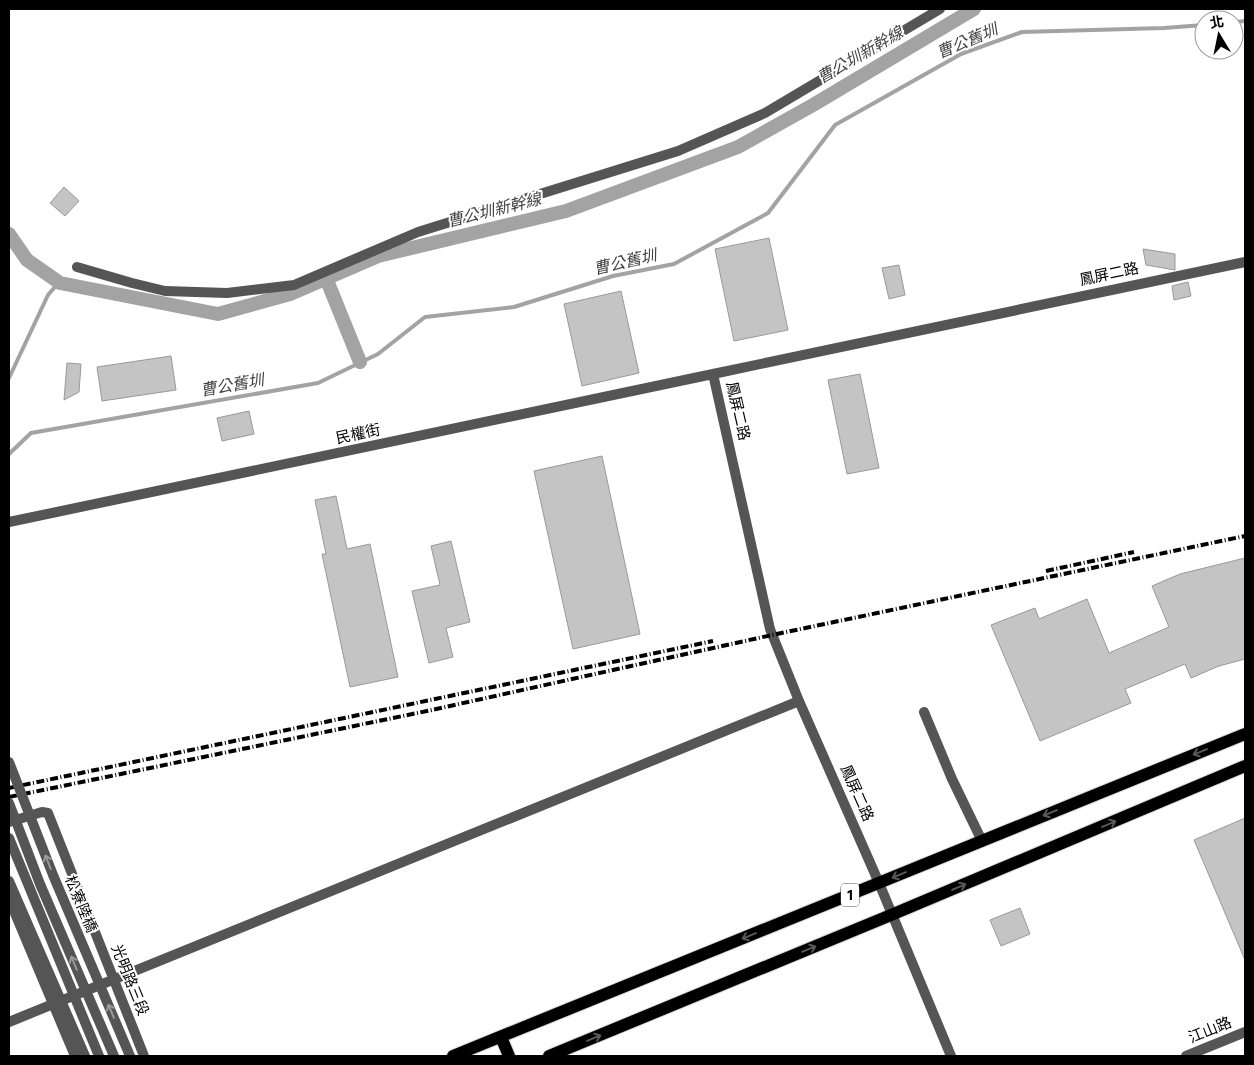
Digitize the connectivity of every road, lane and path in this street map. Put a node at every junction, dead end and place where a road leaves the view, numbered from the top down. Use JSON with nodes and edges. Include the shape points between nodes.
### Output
{"nodes":[{"id":1,"x":940,"y":9,"type":"edge"},
{"id":2,"x":1245,"y":262,"type":"edge"},
{"id":3,"x":77,"y":267,"type":"dead end"},
{"id":4,"x":713,"y":374,"type":"junction"},
{"id":5,"x":9,"y":522,"type":"edge"},
{"id":6,"x":799,"y":701,"type":"junction"},
{"id":7,"x":924,"y":712,"type":"dead end"},
{"id":8,"x":1245,"y":734,"type":"edge"},
{"id":9,"x":9,"y":762,"type":"edge"},
{"id":10,"x":1245,"y":766,"type":"edge"},
{"id":11,"x":9,"y":803,"type":"edge"},
{"id":12,"x":9,"y":822,"type":"edge"},
{"id":13,"x":9,"y":838,"type":"edge"},
{"id":14,"x":982,"y":841,"type":"junction"},
{"id":15,"x":9,"y":881,"type":"edge"},
{"id":16,"x":879,"y":883,"type":"junction"},
{"id":17,"x":9,"y":899,"type":"edge"},
{"id":18,"x":892,"y":915,"type":"junction"},
{"id":19,"x":114,"y":979,"type":"junction"},
{"id":20,"x":53,"y":1004,"type":"junction"},
{"id":21,"x":9,"y":1022,"type":"edge"},
{"id":22,"x":1245,"y":1032,"type":"edge"},
{"id":23,"x":501,"y":1037,"type":"junction"},
{"id":24,"x":75,"y":1056,"type":"edge"},
{"id":25,"x":85,"y":1056,"type":"edge"},
{"id":26,"x":99,"y":1056,"type":"edge"},
{"id":27,"x":114,"y":1056,"type":"edge"},
{"id":28,"x":130,"y":1056,"type":"edge"},
{"id":29,"x":144,"y":1056,"type":"edge"},
{"id":30,"x":453,"y":1056,"type":"edge"},
{"id":31,"x":509,"y":1056,"type":"edge"},
{"id":32,"x":549,"y":1056,"type":"edge"},
{"id":33,"x":951,"y":1056,"type":"edge"},
{"id":34,"x":1186,"y":1056,"type":"edge"}],
"edges":[{"from":1,"to":3,"type":"street","via":[[764,113],[678,152],[418,232],[294,285],[227,293],[166,290]]},
{"from":2,"to":4,"type":"street","name":"鳳屏二路"},
{"from":4,"to":5,"type":"street","name":"民權街"},
{"from":4,"to":6,"type":"street","name":"鳳屏二路","via":[[770,629]]},
{"from":6,"to":16,"type":"street","name":"鳳屏二路"},
{"from":6,"to":19,"type":"street"},
{"from":7,"to":14,"type":"street"},
{"from":8,"to":14,"type":"main road","number":"1","one_way":true},
{"from":28,"to":9,"type":"street","name":"松寮陸橋","one_way":true,"bridge":true},
{"from":18,"to":10,"type":"main road","number":"1","one_way":true},
{"from":27,"to":11,"type":"street","name":"松寮陸橋","one_way":true,"bridge":true},
{"from":12,"to":19,"type":"street","name":"光明路三段","via":[[48,813]]},
{"from":13,"to":26,"type":"street","bridge":true},
{"from":14,"to":16,"type":"main road","number":"1","one_way":true},
{"from":15,"to":25,"type":"street","bridge":true},
{"from":16,"to":18,"type":"street","name":"鳳屏二路"},
{"from":16,"to":23,"type":"main road","number":"1","one_way":true},
{"from":17,"to":20,"type":"street"},
{"from":32,"to":18,"type":"main road","number":"1","one_way":true},
{"from":18,"to":33,"type":"street","name":"鳳屏二路"},
{"from":19,"to":20,"type":"street"},
{"from":19,"to":29,"type":"street","name":"光明路三段"},
{"from":20,"to":21,"type":"street"},
{"from":20,"to":24,"type":"street"},
{"from":22,"to":34,"type":"street","name":"江山路"},
{"from":23,"to":30,"type":"main road","number":"1"},
{"from":23,"to":31,"type":"main road"}]}
